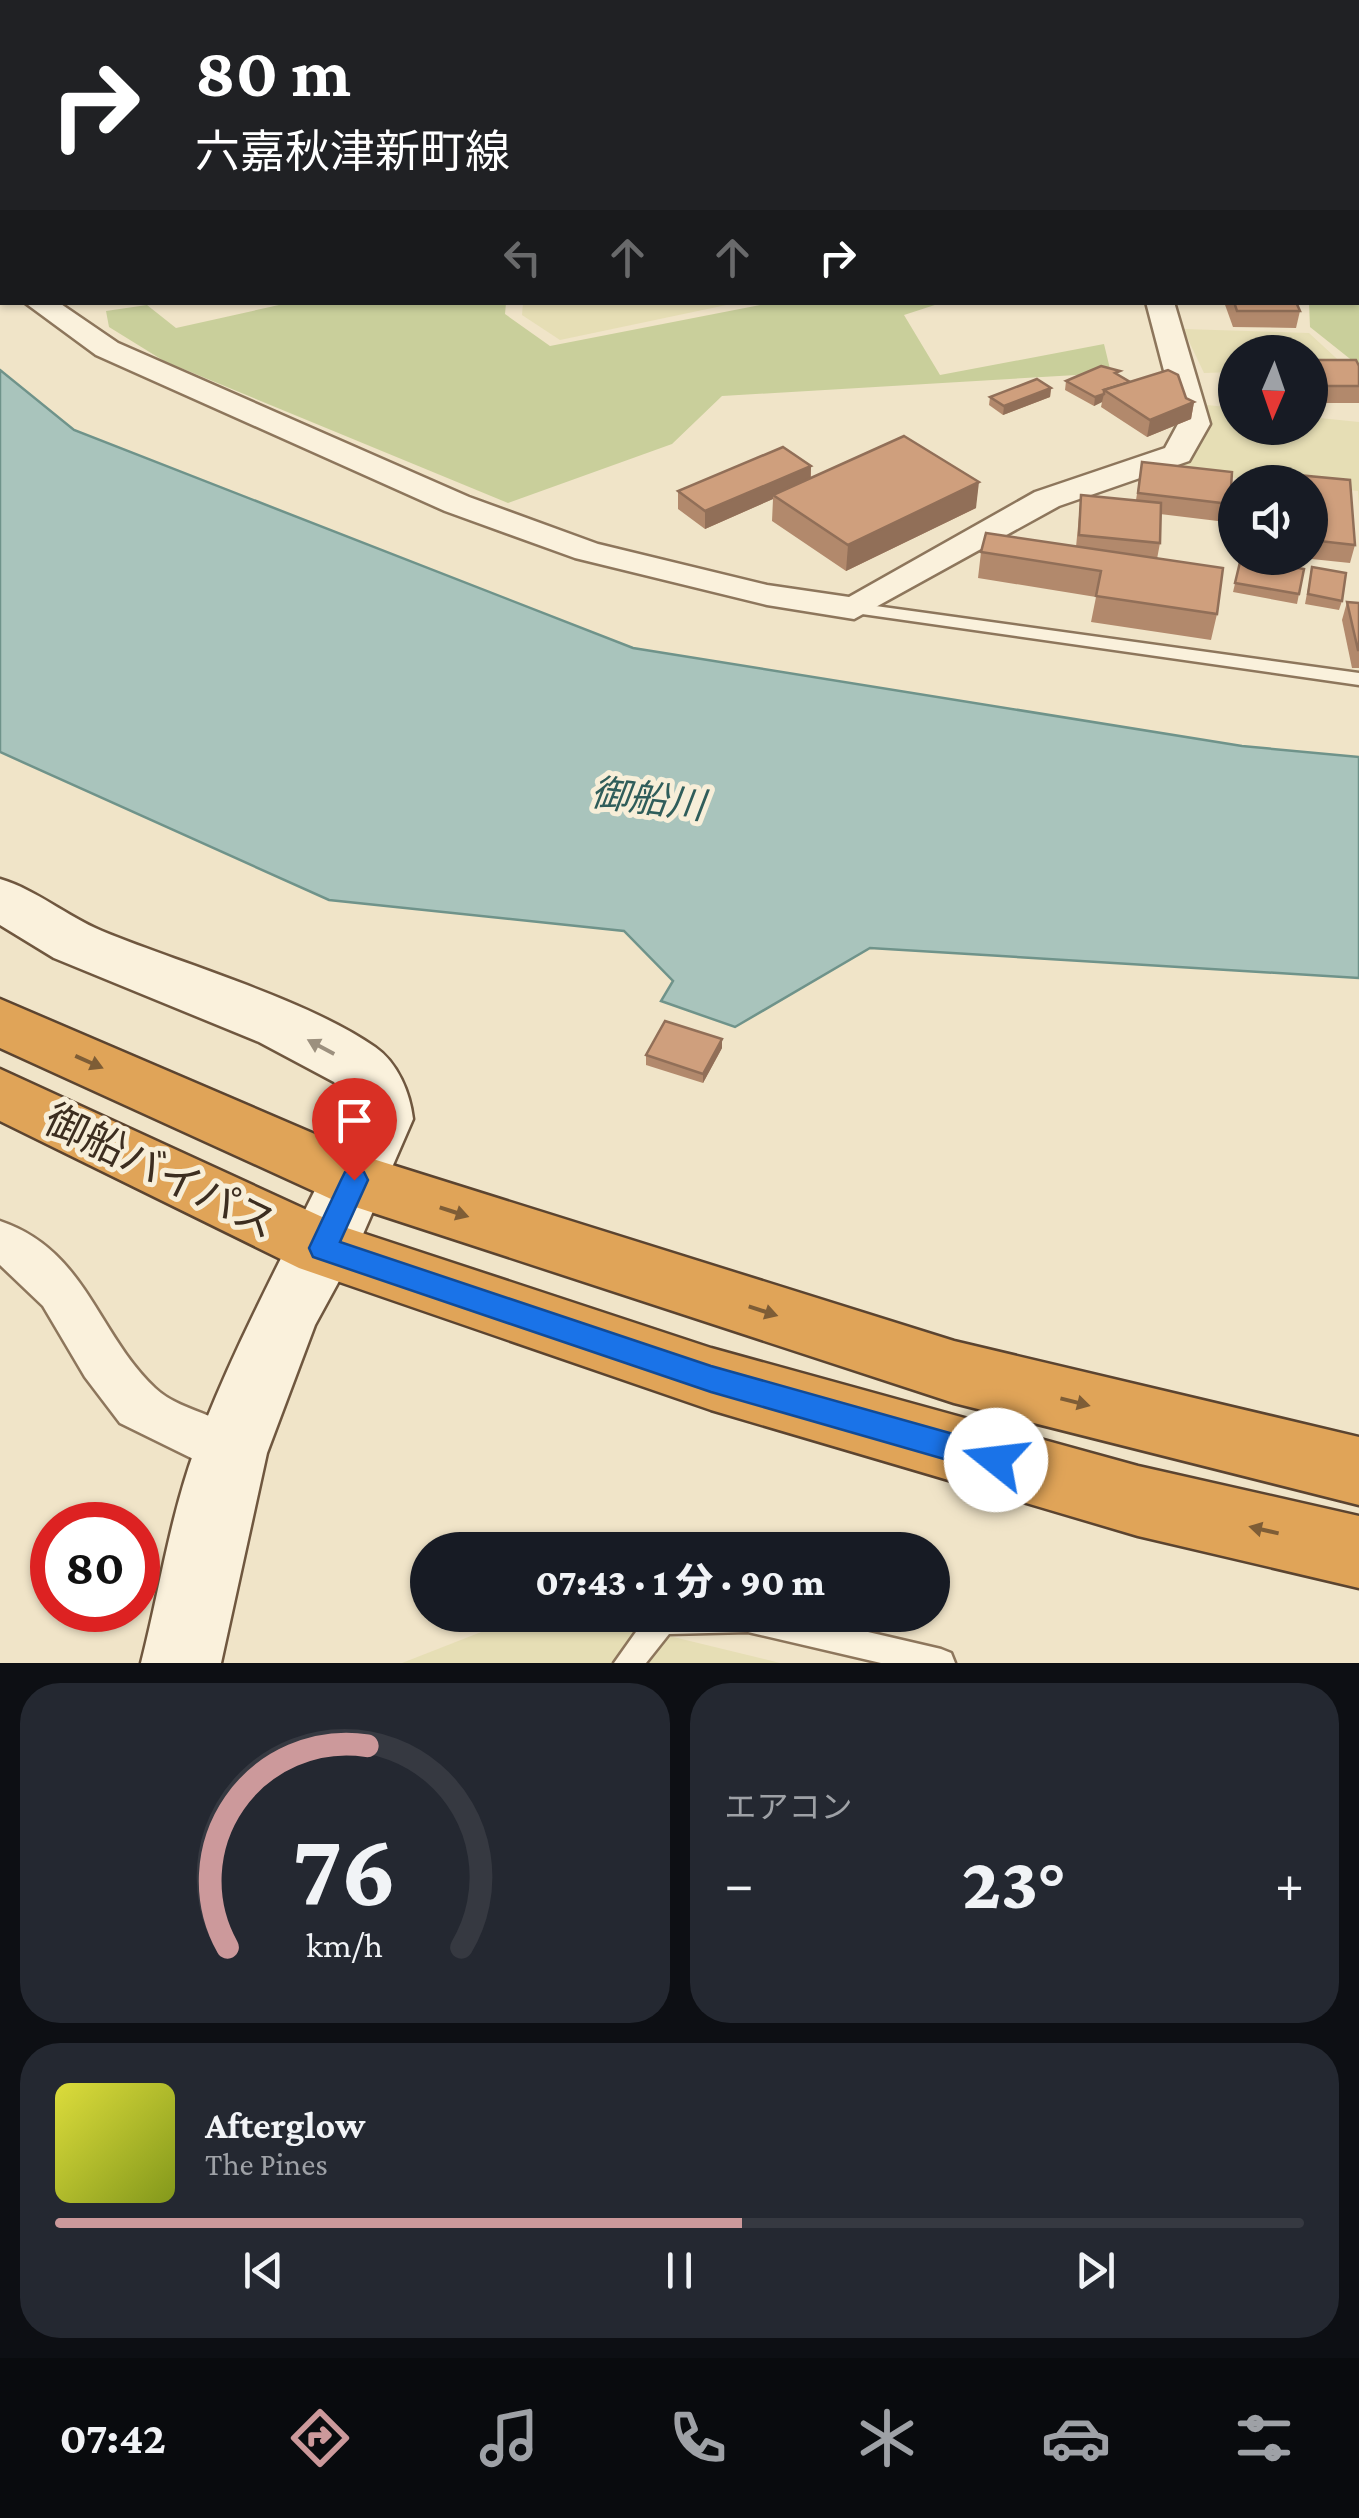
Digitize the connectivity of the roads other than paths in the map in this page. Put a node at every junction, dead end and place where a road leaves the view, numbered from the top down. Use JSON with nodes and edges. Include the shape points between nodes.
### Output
{"nodes":[{"id":1,"x":42,"y":305,"type":"edge"},
{"id":2,"x":1161,"y":305,"type":"edge"},
{"id":3,"x":854,"y":608,"type":"junction"},
{"id":4,"x":1359,"y":679,"type":"edge"},
{"id":5,"x":0,"y":899,"type":"edge"},
{"id":6,"x":0,"y":1022,"type":"edge"},
{"id":7,"x":0,"y":1093,"type":"edge"},
{"id":8,"x":354,"y":1180,"type":"junction"},
{"id":9,"x":0,"y":1241,"type":"edge"},
{"id":10,"x":323,"y":1248,"type":"junction"},
{"id":11,"x":230,"y":1453,"type":"junction"},
{"id":12,"x":1359,"y":1471,"type":"edge"},
{"id":13,"x":1359,"y":1552,"type":"edge"},
{"id":14,"x":181,"y":1663,"type":"edge"},
{"id":15,"x":628,"y":1663,"type":"edge"},
{"id":16,"x":941,"y":1663,"type":"edge"}],
"edges":[{"from":1,"to":3,"type":"street","via":[[107,349],[457,504],[586,551]]},
{"from":2,"to":3,"type":"street","via":[[1194,424],[1178,454],[1048,499]]},
{"from":3,"to":4,"type":"lane"},
{"from":8,"to":5,"type":"street","one_way":true,"via":[[381,1119],[379,1096],[356,1065],[280,1026],[75,943]]},
{"from":6,"to":8,"type":"highway","name":"御船バイパス","one_way":true},
{"from":7,"to":10,"type":"highway","name":"御船バイパス"},
{"from":8,"to":10,"type":"street"},
{"from":8,"to":12,"type":"highway","name":"御船バイパス","one_way":true,"via":[[954,1372]]},
{"from":9,"to":11,"type":"street","via":[[61,1291],[138,1407]]},
{"from":10,"to":11,"type":"street","via":[[284,1316]]},
{"from":13,"to":10,"type":"highway","name":"御船バイパス","one_way":true,"via":[[1138,1501],[730,1384]]},
{"from":11,"to":14,"type":"street"},
{"from":15,"to":16,"type":"lane","via":[[662,1620],[748,1618]]}]}
